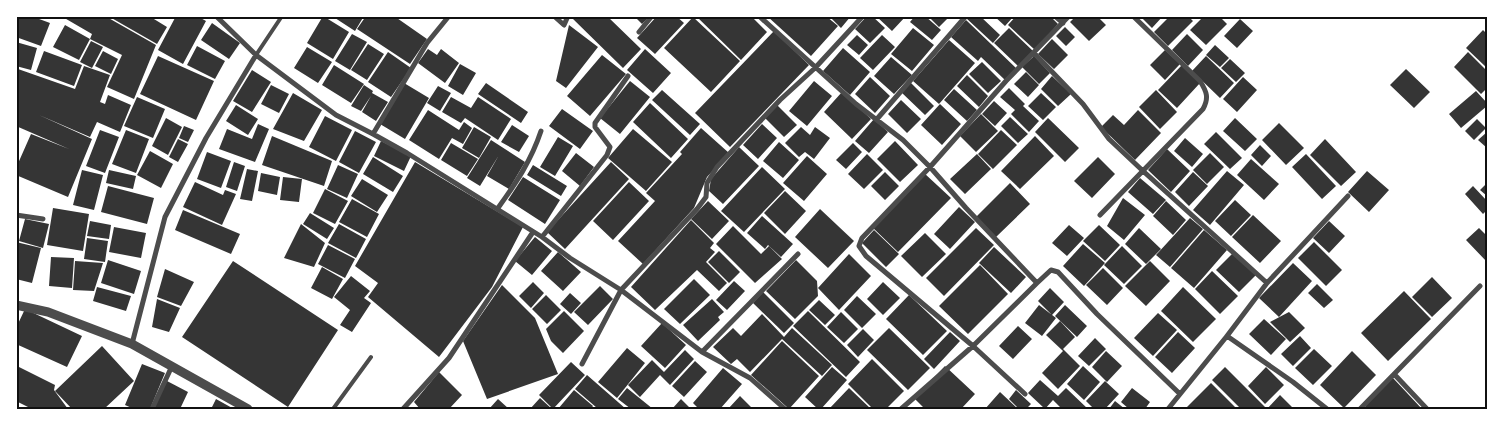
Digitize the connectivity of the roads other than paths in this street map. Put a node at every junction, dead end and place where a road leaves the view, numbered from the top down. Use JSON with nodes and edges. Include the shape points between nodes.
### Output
{"nodes":[{"id":1,"x":216,"y":16,"type":"edge"},
{"id":2,"x":282,"y":16,"type":"edge"},
{"id":3,"x":449,"y":16,"type":"edge"},
{"id":4,"x":554,"y":16,"type":"edge"},
{"id":5,"x":568,"y":16,"type":"edge"},
{"id":6,"x":652,"y":16,"type":"edge"},
{"id":7,"x":759,"y":16,"type":"edge"},
{"id":8,"x":863,"y":16,"type":"edge"},
{"id":9,"x":966,"y":16,"type":"edge"},
{"id":10,"x":1055,"y":16,"type":"edge"},
{"id":11,"x":1069,"y":16,"type":"edge"},
{"id":12,"x":1133,"y":16,"type":"edge"},
{"id":13,"x":1063,"y":23,"type":"junction"},
{"id":14,"x":639,"y":32,"type":"dead end"},
{"id":15,"x":1034,"y":53,"type":"junction"},
{"id":16,"x":256,"y":55,"type":"junction"},
{"id":17,"x":815,"y":68,"type":"junction"},
{"id":18,"x":628,"y":76,"type":"dead end"},
{"id":19,"x":877,"y":118,"type":"junction"},
{"id":20,"x":541,"y":131,"type":"dead end"},
{"id":21,"x":373,"y":134,"type":"junction"},
{"id":22,"x":930,"y":167,"type":"junction"},
{"id":23,"x":1142,"y":171,"type":"junction"},
{"id":24,"x":1348,"y":196,"type":"dead end"},
{"id":25,"x":498,"y":208,"type":"junction"},
{"id":26,"x":16,"y":215,"type":"edge"},
{"id":27,"x":1100,"y":215,"type":"dead end"},
{"id":28,"x":43,"y":219,"type":"dead end"},
{"id":29,"x":533,"y":232,"type":"junction"},
{"id":30,"x":542,"y":237,"type":"junction"},
{"id":31,"x":798,"y":254,"type":"dead end"},
{"id":32,"x":1037,"y":283,"type":"junction"},
{"id":33,"x":1267,"y":283,"type":"junction"},
{"id":34,"x":1480,"y":286,"type":"dead end"},
{"id":35,"x":621,"y":290,"type":"junction"},
{"id":36,"x":16,"y":305,"type":"edge"},
{"id":37,"x":1227,"y":336,"type":"junction"},
{"id":38,"x":132,"y":344,"type":"junction"},
{"id":39,"x":973,"y":346,"type":"junction"},
{"id":40,"x":702,"y":352,"type":"junction"},
{"id":41,"x":371,"y":357,"type":"dead end"},
{"id":42,"x":582,"y":364,"type":"dead end"},
{"id":43,"x":172,"y":365,"type":"junction"},
{"id":44,"x":1394,"y":374,"type":"junction"},
{"id":45,"x":1025,"y":394,"type":"dead end"},
{"id":46,"x":1180,"y":394,"type":"junction"},
{"id":47,"x":152,"y":409,"type":"edge"},
{"id":48,"x":248,"y":409,"type":"edge"},
{"id":49,"x":333,"y":409,"type":"edge"},
{"id":50,"x":404,"y":409,"type":"edge"},
{"id":51,"x":785,"y":409,"type":"edge"},
{"id":52,"x":901,"y":409,"type":"edge"},
{"id":53,"x":1168,"y":409,"type":"edge"},
{"id":54,"x":1327,"y":409,"type":"edge"},
{"id":55,"x":1360,"y":409,"type":"edge"},
{"id":56,"x":1427,"y":409,"type":"edge"}],
"edges":[{"from":1,"to":16,"type":"street"},
{"from":2,"to":16,"type":"lane"},
{"from":3,"to":21,"type":"street","via":[[428,43]]},
{"from":4,"to":5,"type":"street","via":[[564,25]]},
{"from":6,"to":14,"type":"street"},
{"from":7,"to":17,"type":"street"},
{"from":8,"to":17,"type":"street"},
{"from":9,"to":19,"type":"street"},
{"from":10,"to":13,"type":"street"},
{"from":11,"to":13,"type":"street"},
{"from":12,"to":23,"type":"street","via":[[1200,82],[1208,97],[1203,109]]},
{"from":13,"to":15,"type":"street"},
{"from":15,"to":22,"type":"street"},
{"from":15,"to":23,"type":"street"},
{"from":16,"to":21,"type":"street","via":[[336,115]]},
{"from":16,"to":38,"type":"street","via":[[206,138],[165,217]]},
{"from":17,"to":19,"type":"street"},
{"from":17,"to":35,"type":"street","via":[[780,100],[718,167],[707,183],[706,197],[697,209]]},
{"from":18,"to":30,"type":"street","via":[[595,122],[610,148],[607,155]]},
{"from":19,"to":22,"type":"street"},
{"from":20,"to":25,"type":"street","via":[[519,179]]},
{"from":21,"to":25,"type":"street"},
{"from":22,"to":32,"type":"street"},
{"from":22,"to":39,"type":"street","via":[[862,238],[859,246],[866,256]]},
{"from":23,"to":27,"type":"street"},
{"from":23,"to":33,"type":"street"},
{"from":24,"to":33,"type":"street"},
{"from":25,"to":29,"type":"street"},
{"from":26,"to":28,"type":"street"},
{"from":29,"to":30,"type":"street"},
{"from":29,"to":50,"type":"street","via":[[449,358]]},
{"from":30,"to":35,"type":"street"},
{"from":31,"to":40,"type":"street"},
{"from":32,"to":39,"type":"street"},
{"from":32,"to":46,"type":"street","via":[[1051,270],[1058,272]]},
{"from":33,"to":37,"type":"street"},
{"from":34,"to":44,"type":"street"},
{"from":35,"to":40,"type":"street"},
{"from":35,"to":42,"type":"street"},
{"from":36,"to":38,"type":"street","via":[[48,312]]},
{"from":37,"to":46,"type":"street"},
{"from":37,"to":54,"type":"street"},
{"from":38,"to":43,"type":"street"},
{"from":39,"to":45,"type":"street"},
{"from":39,"to":52,"type":"street"},
{"from":40,"to":51,"type":"street","via":[[750,378]]},
{"from":41,"to":49,"type":"lane"},
{"from":43,"to":47,"type":"street"},
{"from":43,"to":48,"type":"street"},
{"from":44,"to":55,"type":"street"},
{"from":44,"to":56,"type":"street"},
{"from":46,"to":53,"type":"street"}]}
